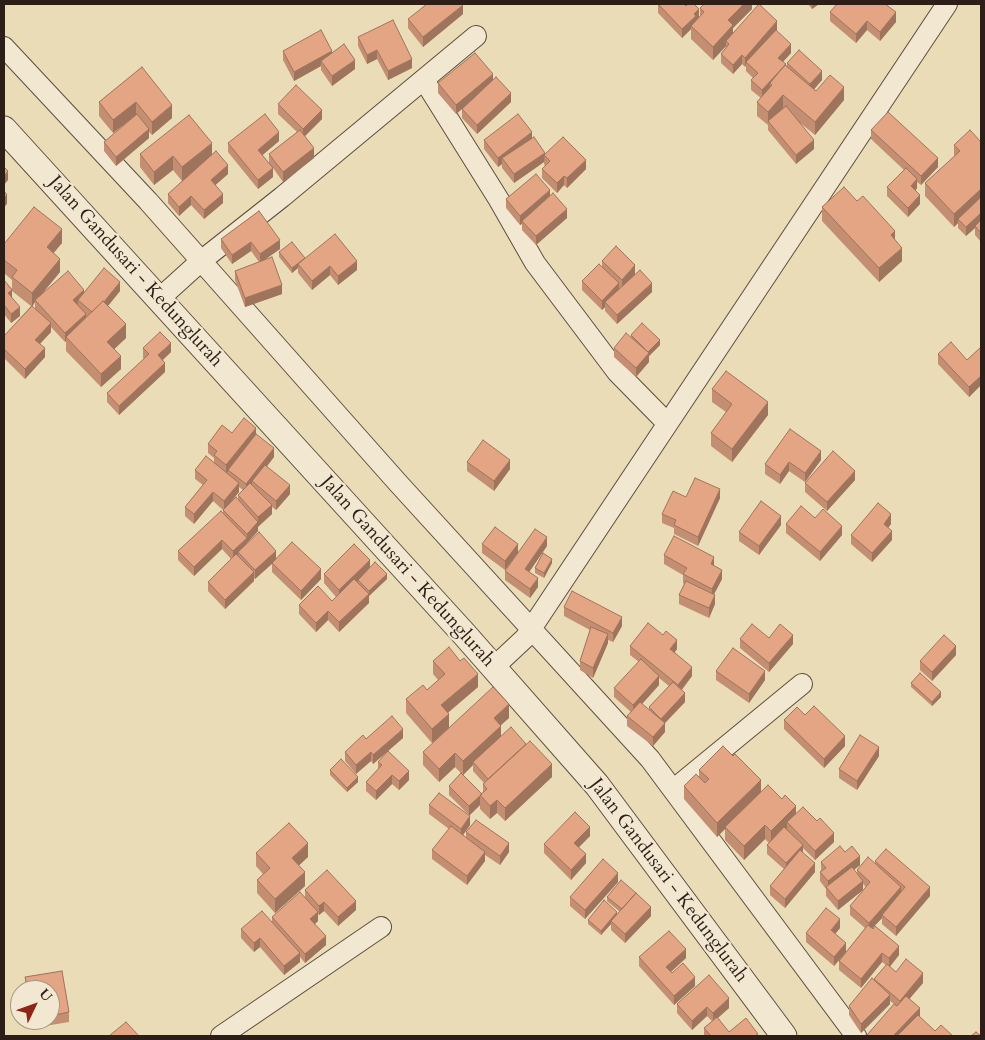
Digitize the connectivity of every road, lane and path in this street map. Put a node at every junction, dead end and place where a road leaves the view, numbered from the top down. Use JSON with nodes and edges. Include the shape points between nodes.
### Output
{"nodes":[{"id":1,"x":946,"y":4,"type":"edge"},
{"id":2,"x":476,"y":36,"type":"dead end"},
{"id":3,"x":4,"y":47,"type":"edge"},
{"id":4,"x":424,"y":80,"type":"junction"},
{"id":5,"x":4,"y":129,"type":"edge"},
{"id":6,"x":197,"y":263,"type":"junction"},
{"id":7,"x":166,"y":292,"type":"junction"},
{"id":8,"x":667,"y":423,"type":"junction"},
{"id":9,"x":528,"y":633,"type":"junction"},
{"id":10,"x":501,"y":660,"type":"junction"},
{"id":11,"x":802,"y":684,"type":"dead end"},
{"id":12,"x":673,"y":790,"type":"junction"},
{"id":13,"x":381,"y":927,"type":"dead end"},
{"id":14,"x":221,"y":1036,"type":"edge"},
{"id":15,"x":784,"y":1036,"type":"edge"},
{"id":16,"x":856,"y":1036,"type":"edge"}],
"edges":[{"from":1,"to":8,"type":"street"},
{"from":2,"to":4,"type":"street"},
{"from":3,"to":6,"type":"street","via":[[148,201]]},
{"from":4,"to":6,"type":"street"},
{"from":4,"to":8,"type":"street","via":[[535,263],[617,372]]},
{"from":5,"to":7,"type":"street","name":"Jalan Gandusari - Kedunglurah"},
{"from":6,"to":7,"type":"street"},
{"from":6,"to":9,"type":"street","via":[[398,483]]},
{"from":7,"to":10,"type":"street","name":"Jalan Gandusari - Kedunglurah"},
{"from":8,"to":9,"type":"street"},
{"from":9,"to":10,"type":"street"},
{"from":9,"to":12,"type":"street","via":[[650,759]]},
{"from":10,"to":15,"type":"street","name":"Jalan Gandusari - Kedunglurah"},
{"from":11,"to":12,"type":"street"},
{"from":12,"to":16,"type":"street"},
{"from":13,"to":14,"type":"street"}]}
